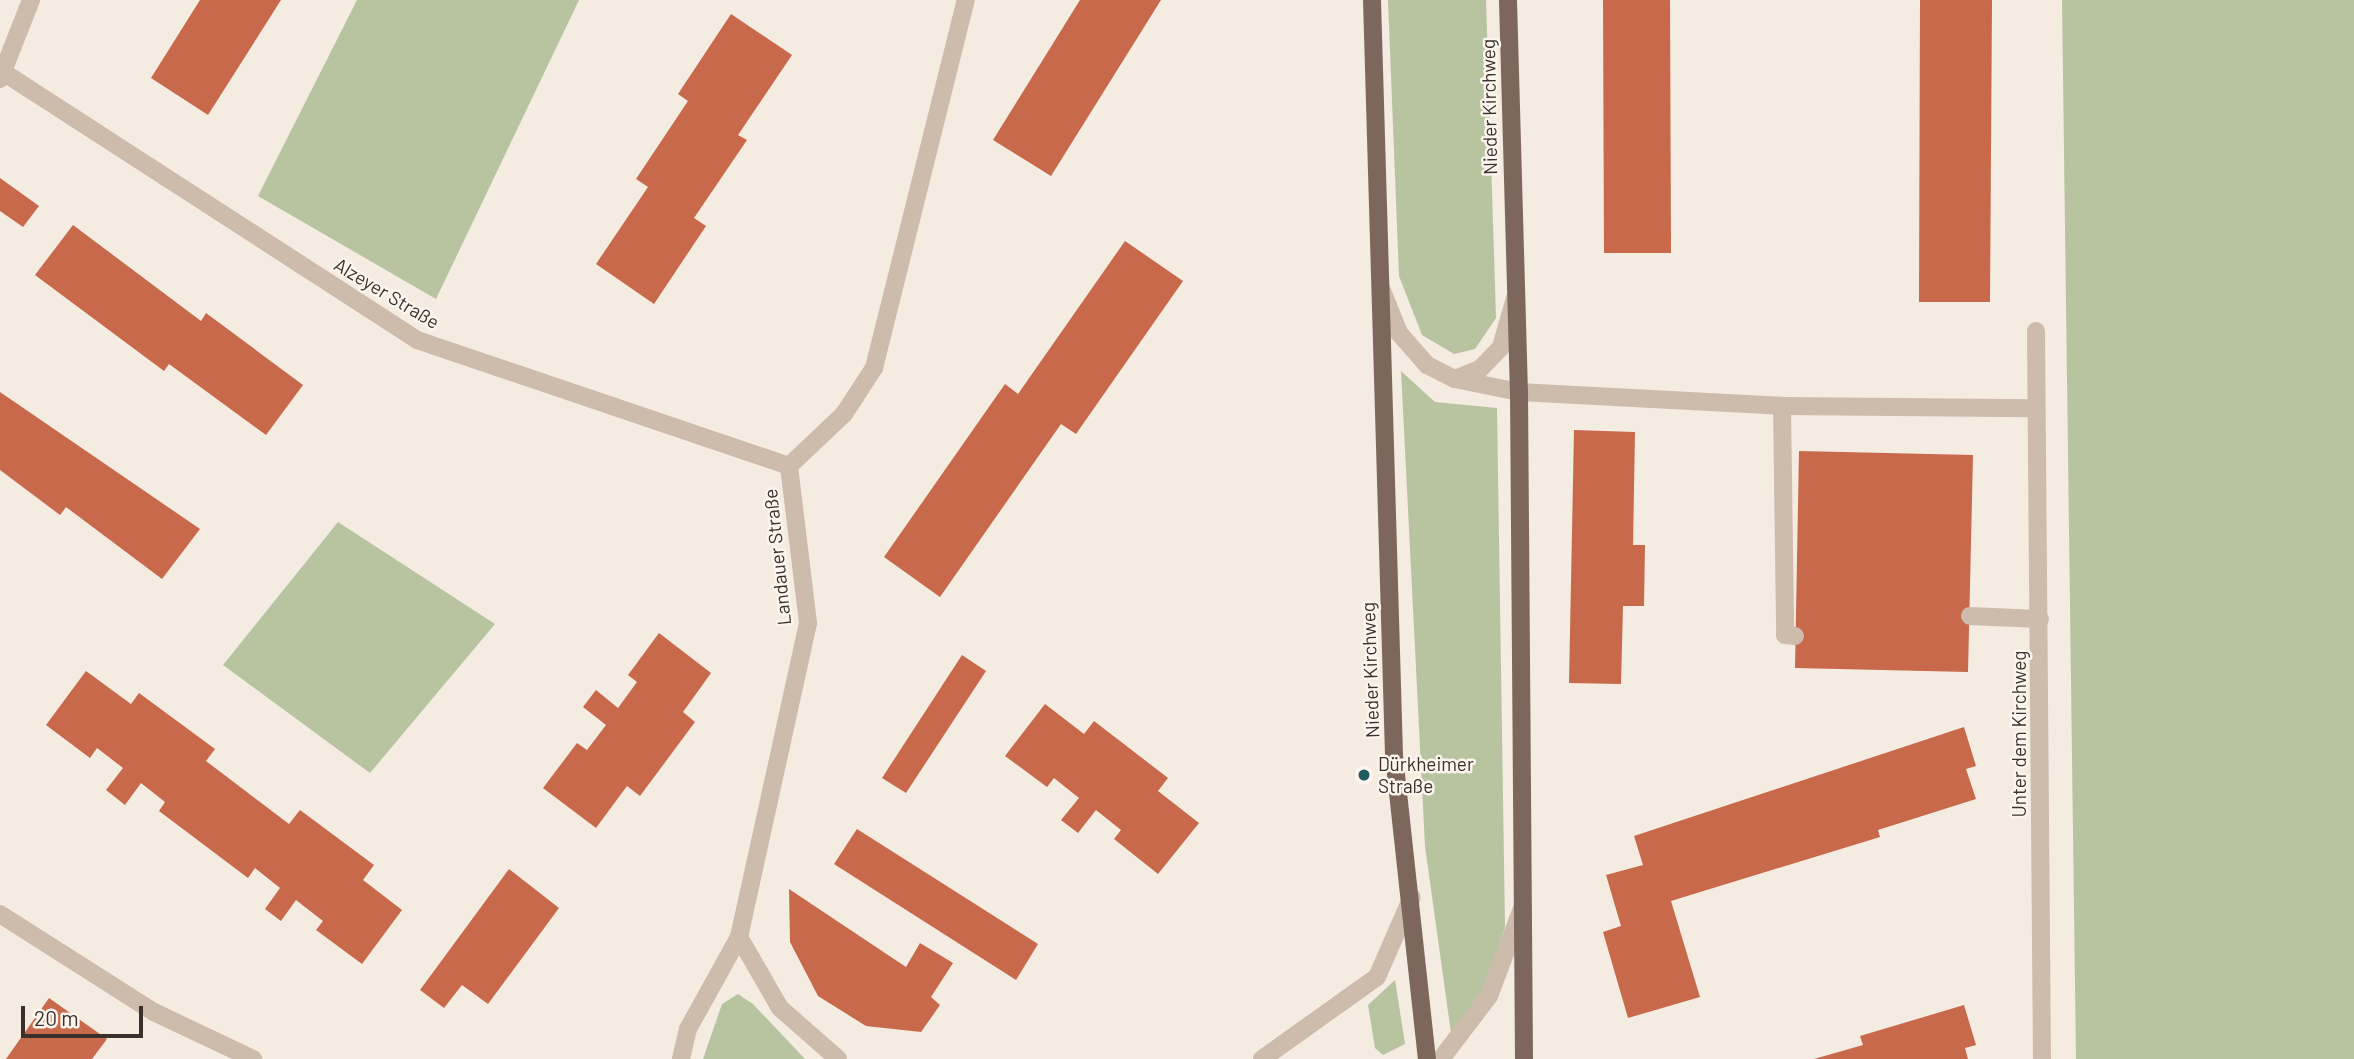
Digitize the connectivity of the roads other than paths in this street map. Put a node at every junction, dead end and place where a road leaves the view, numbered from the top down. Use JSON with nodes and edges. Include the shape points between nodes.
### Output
{"nodes":[{"id":1,"x":31,"y":0,"type":"edge"},
{"id":2,"x":966,"y":0,"type":"edge"},
{"id":3,"x":1372,"y":0,"type":"edge"},
{"id":4,"x":1508,"y":0,"type":"edge"},
{"id":5,"x":1,"y":74,"type":"edge"},
{"id":6,"x":1377,"y":279,"type":"junction"},
{"id":7,"x":1515,"y":297,"type":"junction"},
{"id":8,"x":2036,"y":331,"type":"dead end"},
{"id":9,"x":1455,"y":379,"type":"junction"},
{"id":10,"x":1520,"y":392,"type":"junction"},
{"id":11,"x":1782,"y":406,"type":"junction"},
{"id":12,"x":2035,"y":408,"type":"junction"},
{"id":13,"x":789,"y":466,"type":"junction"},
{"id":14,"x":1970,"y":616,"type":"dead end"},
{"id":15,"x":2040,"y":619,"type":"junction"},
{"id":16,"x":1796,"y":636,"type":"dead end"},
{"id":17,"x":1412,"y":897,"type":"junction"},
{"id":18,"x":1521,"y":911,"type":"junction"},
{"id":19,"x":0,"y":914,"type":"edge"},
{"id":20,"x":739,"y":937,"type":"junction"},
{"id":21,"x":253,"y":1059,"type":"edge"},
{"id":22,"x":681,"y":1059,"type":"edge"},
{"id":23,"x":838,"y":1059,"type":"edge"},
{"id":24,"x":1262,"y":1059,"type":"edge"},
{"id":25,"x":1427,"y":1059,"type":"edge"},
{"id":26,"x":1441,"y":1059,"type":"edge"},
{"id":27,"x":1524,"y":1059,"type":"edge"},
{"id":28,"x":2042,"y":1059,"type":"edge"}],
"edges":[{"from":1,"to":5,"type":"street","name":"Alzeyer Straße"},
{"from":2,"to":13,"type":"street","name":"Landauer Straße","via":[[874,368],[844,414]]},
{"from":3,"to":6,"type":"main road","name":"Nieder Kirchweg"},
{"from":4,"to":7,"type":"main road","name":"Nieder Kirchweg"},
{"from":5,"to":13,"type":"street","name":"Alzeyer Straße","via":[[417,340]]},
{"from":6,"to":9,"type":"street","name":"Nieder Kirchweg","via":[[1399,333],[1427,365]]},
{"from":6,"to":17,"type":"main road","name":"Nieder Kirchweg","via":[[1394,756]]},
{"from":7,"to":9,"type":"street","name":"Nieder Kirchweg","via":[[1501,347],[1480,369]]},
{"from":7,"to":10,"type":"main road","name":"Nieder Kirchweg"},
{"from":8,"to":12,"type":"street","name":"Unter dem Kirchweg"},
{"from":9,"to":10,"type":"street","name":"Nieder Kirchweg"},
{"from":10,"to":11,"type":"street"},
{"from":10,"to":18,"type":"main road","name":"Nieder Kirchweg"},
{"from":11,"to":12,"type":"street"},
{"from":11,"to":16,"type":"street","via":[[1785,635]]},
{"from":12,"to":15,"type":"street","name":"Unter dem Kirchweg"},
{"from":13,"to":20,"type":"street","name":"Landauer Straße","via":[[808,623]]},
{"from":14,"to":15,"type":"street"},
{"from":15,"to":28,"type":"street","name":"Unter dem Kirchweg"},
{"from":17,"to":24,"type":"street","via":[[1377,977]]},
{"from":17,"to":25,"type":"main road","name":"Nieder Kirchweg"},
{"from":18,"to":26,"type":"street","via":[[1489,996]]},
{"from":18,"to":27,"type":"main road","name":"Nieder Kirchweg"},
{"from":19,"to":21,"type":"street","via":[[154,1012]]},
{"from":20,"to":22,"type":"street","name":"Landauer Straße","via":[[688,1029]]},
{"from":20,"to":23,"type":"street","via":[[780,1008]]}]}
